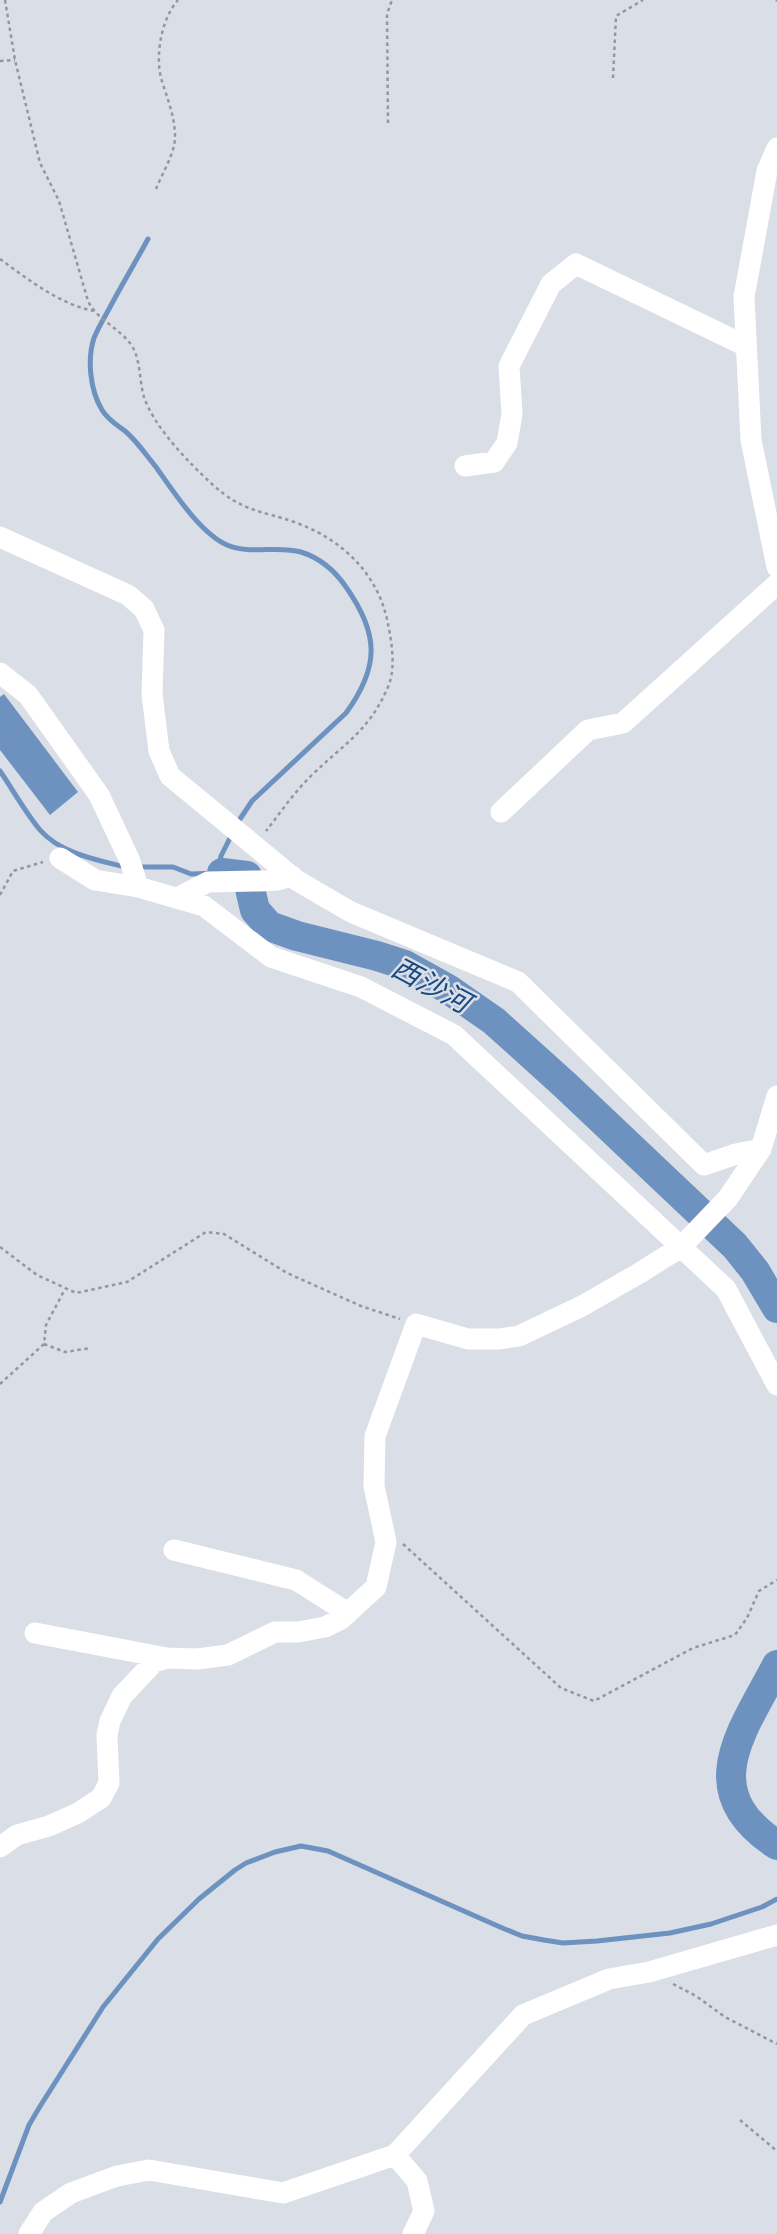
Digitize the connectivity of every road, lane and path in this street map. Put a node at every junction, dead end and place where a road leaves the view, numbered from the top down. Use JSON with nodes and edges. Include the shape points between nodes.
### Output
{"nodes":[{"id":1,"x":5,"y":0,"type":"edge"},
{"id":2,"x":178,"y":0,"type":"edge"},
{"id":3,"x":392,"y":0,"type":"edge"},
{"id":4,"x":643,"y":0,"type":"edge"},
{"id":5,"x":15,"y":60,"type":"junction"},
{"id":6,"x":0,"y":61,"type":"edge"},
{"id":7,"x":613,"y":78,"type":"dead end"},
{"id":8,"x":388,"y":123,"type":"dead end"},
{"id":9,"x":777,"y":148,"type":"edge"},
{"id":10,"x":156,"y":189,"type":"dead end"},
{"id":11,"x":0,"y":259,"type":"edge"},
{"id":12,"x":95,"y":311,"type":"junction"},
{"id":13,"x":746,"y":346,"type":"junction"},
{"id":14,"x":465,"y":466,"type":"dead end"},
{"id":15,"x":0,"y":537,"type":"edge"},
{"id":16,"x":777,"y":568,"type":"edge"},
{"id":17,"x":777,"y":584,"type":"edge"},
{"id":18,"x":0,"y":673,"type":"edge"},
{"id":19,"x":501,"y":812,"type":"dead end"},
{"id":20,"x":256,"y":845,"type":"junction"},
{"id":21,"x":60,"y":858,"type":"joint"},
{"id":22,"x":292,"y":876,"type":"junction"},
{"id":23,"x":138,"y":887,"type":"junction"},
{"id":24,"x":0,"y":895,"type":"edge"},
{"id":25,"x":177,"y":898,"type":"junction"},
{"id":26,"x":777,"y":1096,"type":"edge"},
{"id":27,"x":761,"y":1149,"type":"junction"},
{"id":28,"x":685,"y":1242,"type":"junction"},
{"id":29,"x":0,"y":1247,"type":"edge"},
{"id":30,"x":66,"y":1288,"type":"junction"},
{"id":31,"x":416,"y":1324,"type":"junction"},
{"id":32,"x":44,"y":1344,"type":"junction"},
{"id":33,"x":92,"y":1348,"type":"dead end"},
{"id":34,"x":0,"y":1384,"type":"edge"},
{"id":35,"x":777,"y":1385,"type":"edge"},
{"id":36,"x":383,"y":1526,"type":"junction"},
{"id":37,"x":174,"y":1550,"type":"dead end"},
{"id":38,"x":777,"y":1580,"type":"edge"},
{"id":39,"x":348,"y":1612,"type":"junction"},
{"id":40,"x":35,"y":1633,"type":"dead end"},
{"id":41,"x":167,"y":1658,"type":"junction"},
{"id":42,"x":0,"y":1847,"type":"edge"},
{"id":43,"x":777,"y":1935,"type":"edge"},
{"id":44,"x":649,"y":1972,"type":"junction"},
{"id":45,"x":777,"y":2043,"type":"edge"},
{"id":46,"x":740,"y":2120,"type":"dead end"},
{"id":47,"x":777,"y":2151,"type":"edge"},
{"id":48,"x":395,"y":2155,"type":"junction"},
{"id":49,"x":29,"y":2234,"type":"edge"},
{"id":50,"x":413,"y":2234,"type":"edge"}],
"edges":[{"from":1,"to":5,"type":"path"},
{"from":2,"to":10,"type":"path","via":[[160,47],[161,76],[171,103],[175,140]]},
{"from":3,"to":8,"type":"path","via":[[387,14]]},
{"from":4,"to":7,"type":"path","via":[[616,16]]},
{"from":5,"to":6,"type":"path"},
{"from":5,"to":12,"type":"path","via":[[40,163],[59,201],[88,301]]},
{"from":9,"to":13,"type":"street","via":[[767,171],[744,297]]},
{"from":11,"to":12,"type":"path","via":[[44,290]]},
{"from":12,"to":20,"type":"path","via":[[130,342],[150,411],[196,468],[247,509],[309,528],[341,548],[367,573],[383,604],[392,668],[380,704],[359,734],[301,787]]},
{"from":13,"to":14,"type":"street","via":[[576,264],[551,284],[509,366],[512,414],[507,443],[494,462]]},
{"from":13,"to":16,"type":"street","via":[[751,440]]},
{"from":15,"to":20,"type":"street","via":[[128,594],[144,609],[154,630],[152,694],[159,751],[170,776]]},
{"from":17,"to":19,"type":"street","via":[[622,723],[588,730]]},
{"from":18,"to":23,"type":"street","via":[[28,695],[100,796]]},
{"from":20,"to":22,"type":"street"},
{"from":21,"to":23,"type":"street","via":[[95,880]]},
{"from":21,"to":24,"type":"path","via":[[13,871]]},
{"from":22,"to":25,"type":"street","via":[[208,882]]},
{"from":22,"to":27,"type":"street","via":[[351,912],[518,982],[704,1165]]},
{"from":23,"to":25,"type":"street"},
{"from":25,"to":28,"type":"street","via":[[204,906],[271,957],[360,988],[454,1035]]},
{"from":26,"to":27,"type":"street"},
{"from":27,"to":28,"type":"street","via":[[727,1198]]},
{"from":28,"to":31,"type":"street","via":[[624,1283],[519,1336],[468,1339]]},
{"from":28,"to":35,"type":"street","via":[[726,1289]]},
{"from":29,"to":30,"type":"path","via":[[37,1275]]},
{"from":30,"to":31,"type":"path","via":[[76,1293],[127,1282],[206,1232],[224,1234],[287,1273],[361,1306]]},
{"from":30,"to":32,"type":"path","via":[[46,1325]]},
{"from":31,"to":36,"type":"street","via":[[375,1436],[374,1486]]},
{"from":32,"to":33,"type":"path","via":[[65,1352]]},
{"from":32,"to":34,"type":"path"},
{"from":36,"to":38,"type":"path","via":[[561,1688],[594,1701],[693,1648],[735,1635],[759,1591]]},
{"from":36,"to":39,"type":"street","via":[[386,1542],[376,1587]]},
{"from":37,"to":39,"type":"street","via":[[296,1580]]},
{"from":39,"to":41,"type":"street","via":[[325,1627],[275,1632],[228,1655]]},
{"from":40,"to":41,"type":"street"},
{"from":41,"to":42,"type":"street","via":[[143,1672],[115,1708],[107,1735],[109,1783],[101,1798]]},
{"from":43,"to":44,"type":"street"},
{"from":44,"to":45,"type":"path"},
{"from":44,"to":48,"type":"street","via":[[609,1979],[523,2015]]},
{"from":46,"to":47,"type":"path"},
{"from":48,"to":49,"type":"street","via":[[283,2193],[149,2170],[117,2176],[71,2193],[43,2212]]},
{"from":48,"to":50,"type":"street","via":[[417,2181],[424,2211]]}]}
